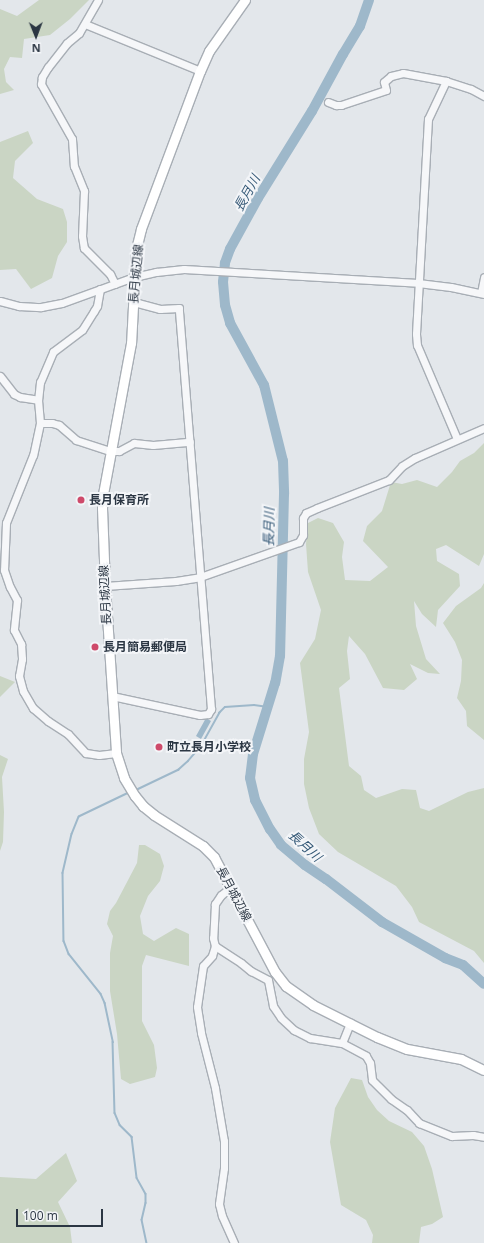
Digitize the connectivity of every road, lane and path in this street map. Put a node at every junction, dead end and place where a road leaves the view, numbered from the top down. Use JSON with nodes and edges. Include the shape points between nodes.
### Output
{"nodes":[{"id":1,"x":98,"y":0,"type":"edge"},
{"id":2,"x":246,"y":0,"type":"edge"},
{"id":3,"x":86,"y":24,"type":"junction"},
{"id":4,"x":200,"y":71,"type":"junction"},
{"id":5,"x":446,"y":81,"type":"junction"},
{"id":6,"x":484,"y":96,"type":"edge"},
{"id":7,"x":328,"y":102,"type":"dead end"},
{"id":8,"x":134,"y":277,"type":"junction"},
{"id":9,"x":484,"y":277,"type":"edge"},
{"id":10,"x":418,"y":283,"type":"junction"},
{"id":11,"x":115,"y":284,"type":"junction"},
{"id":12,"x":100,"y":289,"type":"junction"},
{"id":13,"x":482,"y":294,"type":"edge"},
{"id":14,"x":0,"y":301,"type":"edge"},
{"id":15,"x":133,"y":302,"type":"junction"},
{"id":16,"x":0,"y":376,"type":"edge"},
{"id":17,"x":38,"y":400,"type":"junction"},
{"id":18,"x":40,"y":423,"type":"junction"},
{"id":19,"x":484,"y":428,"type":"edge"},
{"id":20,"x":457,"y":439,"type":"junction"},
{"id":21,"x":190,"y":442,"type":"junction"},
{"id":22,"x":110,"y":451,"type":"junction"},
{"id":23,"x":2,"y":569,"type":"edge"},
{"id":24,"x":200,"y":576,"type":"junction"},
{"id":25,"x":105,"y":586,"type":"junction"},
{"id":26,"x":112,"y":696,"type":"junction"},
{"id":27,"x":116,"y":753,"type":"junction"},
{"id":28,"x":231,"y":887,"type":"junction"},
{"id":29,"x":215,"y":946,"type":"junction"},
{"id":30,"x":350,"y":1023,"type":"junction"},
{"id":31,"x":342,"y":1043,"type":"junction"},
{"id":32,"x":484,"y":1070,"type":"edge"},
{"id":33,"x":484,"y":1137,"type":"edge"},
{"id":34,"x":234,"y":1243,"type":"edge"}],
"edges":[{"from":1,"to":3,"type":"street"},
{"from":2,"to":4,"type":"main road","name":"長月城辺線","via":[[209,51]]},
{"from":3,"to":4,"type":"street"},
{"from":3,"to":11,"type":"street","via":[[48,67],[41,84],[72,139],[74,166],[84,191],[84,248],[110,274]]},
{"from":4,"to":8,"type":"main road","name":"長月城辺線","via":[[141,229],[136,249]]},
{"from":5,"to":6,"type":"street","via":[[472,89]]},
{"from":5,"to":7,"type":"street","via":[[396,74],[384,82],[386,90],[341,105]]},
{"from":5,"to":10,"type":"street","via":[[428,119]]},
{"from":8,"to":10,"type":"street","via":[[184,269]]},
{"from":8,"to":11,"type":"street"},
{"from":8,"to":15,"type":"main road","name":"長月城辺線"},
{"from":9,"to":13,"type":"street"},
{"from":10,"to":13,"type":"street"},
{"from":10,"to":20,"type":"street","via":[[417,345]]},
{"from":11,"to":12,"type":"street"},
{"from":12,"to":14,"type":"street","via":[[62,303],[41,307],[19,306]]},
{"from":12,"to":17,"type":"street","via":[[97,306],[82,330],[53,352],[40,382]]},
{"from":15,"to":21,"type":"street","via":[[160,309],[180,308]]},
{"from":15,"to":22,"type":"main road","name":"長月城辺線","via":[[128,362]]},
{"from":16,"to":17,"type":"street","via":[[14,394]]},
{"from":17,"to":18,"type":"street"},
{"from":18,"to":22,"type":"street","via":[[59,425],[76,440]]},
{"from":18,"to":23,"type":"street","via":[[33,455],[6,523]]},
{"from":19,"to":20,"type":"street"},
{"from":20,"to":24,"type":"street","via":[[415,458],[402,466],[389,480],[306,514],[303,535],[299,542]]},
{"from":21,"to":22,"type":"street","via":[[153,445],[134,443],[118,451]]},
{"from":21,"to":24,"type":"street"},
{"from":22,"to":25,"type":"main road","name":"長月城辺線","via":[[102,508]]},
{"from":23,"to":27,"type":"street","via":[[17,600],[14,630],[20,644],[22,659],[19,676],[23,691],[33,708],[68,734],[86,753]]},
{"from":24,"to":25,"type":"street","via":[[176,581]]},
{"from":24,"to":26,"type":"street","via":[[211,710],[208,714],[200,715]]},
{"from":25,"to":26,"type":"main road","name":"長月城辺線"},
{"from":26,"to":27,"type":"main road","name":"長月城辺線"},
{"from":27,"to":28,"type":"main road","name":"長月城辺線","via":[[124,778],[134,796],[154,815],[203,846],[214,858]]},
{"from":28,"to":29,"type":"street","via":[[215,904]]},
{"from":28,"to":30,"type":"main road","name":"長月城辺線","via":[[286,986],[313,1005]]},
{"from":29,"to":31,"type":"street","via":[[268,980],[273,1006],[294,1030],[315,1039]]},
{"from":29,"to":34,"type":"street","via":[[212,956],[203,966],[198,1007],[201,1033],[224,1141],[224,1168],[219,1204]]},
{"from":30,"to":31,"type":"street"},
{"from":30,"to":32,"type":"main road","name":"長月城辺線","via":[[407,1049],[461,1059]]},
{"from":31,"to":33,"type":"street","via":[[366,1056],[370,1063],[372,1080],[408,1110],[419,1123],[452,1136]]}]}
